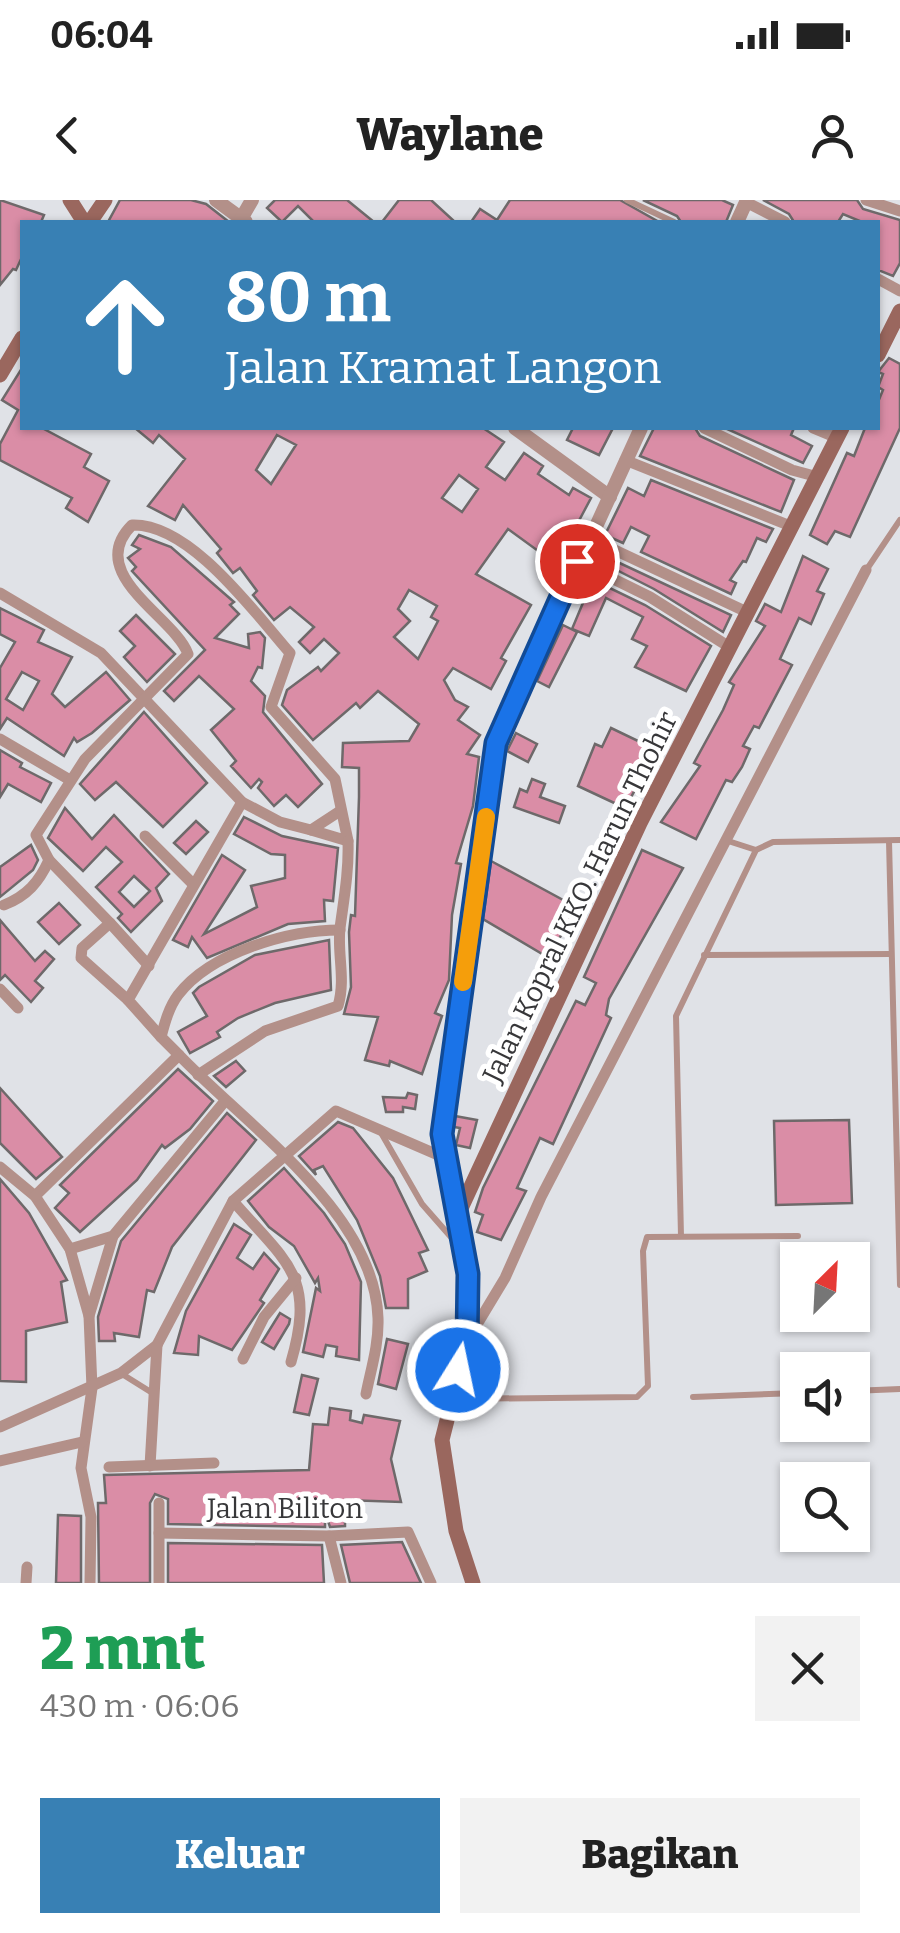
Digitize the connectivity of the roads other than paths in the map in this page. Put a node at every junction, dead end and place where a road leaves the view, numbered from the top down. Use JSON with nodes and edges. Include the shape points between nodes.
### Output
{"nodes":[{"id":1,"x":70,"y":200,"type":"edge"},
{"id":2,"x":216,"y":200,"type":"edge"},
{"id":3,"x":252,"y":200,"type":"edge"},
{"id":4,"x":627,"y":200,"type":"edge"},
{"id":5,"x":866,"y":200,"type":"edge"},
{"id":6,"x":745,"y":201,"type":"edge"},
{"id":7,"x":900,"y":211,"type":"edge"},
{"id":8,"x":86,"y":220,"type":"edge"},
{"id":9,"x":244,"y":220,"type":"edge"},
{"id":10,"x":670,"y":220,"type":"edge"},
{"id":11,"x":781,"y":220,"type":"edge"},
{"id":12,"x":900,"y":310,"type":"edge"},
{"id":13,"x":20,"y":341,"type":"edge"},
{"id":14,"x":880,"y":350,"type":"edge"},
{"id":15,"x":0,"y":374,"type":"edge"},
{"id":16,"x":518,"y":430,"type":"edge"},
{"id":17,"x":639,"y":430,"type":"edge"},
{"id":18,"x":708,"y":430,"type":"edge"},
{"id":19,"x":839,"y":433,"type":"edge"},
{"id":20,"x":624,"y":460,"type":"junction"},
{"id":21,"x":818,"y":477,"type":"junction"},
{"id":22,"x":610,"y":497,"type":"junction"},
{"id":23,"x":900,"y":520,"type":"edge"},
{"id":24,"x":792,"y":527,"type":"junction"},
{"id":25,"x":590,"y":538,"type":"junction"},
{"id":26,"x":577,"y":561,"type":"junction"},
{"id":27,"x":866,"y":570,"type":"joint"},
{"id":28,"x":0,"y":592,"type":"edge"},
{"id":29,"x":749,"y":613,"type":"junction"},
{"id":30,"x":730,"y":648,"type":"junction"},
{"id":31,"x":147,"y":698,"type":"junction"},
{"id":32,"x":0,"y":739,"type":"edge"},
{"id":33,"x":70,"y":780,"type":"junction"},
{"id":34,"x":242,"y":802,"type":"junction"},
{"id":35,"x":340,"y":811,"type":"junction"},
{"id":36,"x":311,"y":830,"type":"junction"},
{"id":37,"x":145,"y":836,"type":"dead end"},
{"id":38,"x":725,"y":840,"type":"junction"},
{"id":39,"x":900,"y":840,"type":"edge"},
{"id":40,"x":348,"y":841,"type":"junction"},
{"id":41,"x":889,"y":842,"type":"junction"},
{"id":42,"x":756,"y":850,"type":"junction"},
{"id":43,"x":49,"y":860,"type":"junction"},
{"id":44,"x":193,"y":884,"type":"junction"},
{"id":45,"x":4,"y":904,"type":"dead end"},
{"id":46,"x":110,"y":924,"type":"junction"},
{"id":47,"x":340,"y":930,"type":"junction"},
{"id":48,"x":891,"y":954,"type":"junction"},
{"id":49,"x":704,"y":956,"type":"junction"},
{"id":50,"x":149,"y":966,"type":"junction"},
{"id":51,"x":0,"y":989,"type":"edge"},
{"id":52,"x":128,"y":1000,"type":"junction"},
{"id":53,"x":18,"y":1008,"type":"dead end"},
{"id":54,"x":161,"y":1038,"type":"junction"},
{"id":55,"x":178,"y":1055,"type":"junction"},
{"id":56,"x":198,"y":1075,"type":"junction"},
{"id":57,"x":897,"y":1079,"type":"edge"},
{"id":58,"x":225,"y":1101,"type":"junction"},
{"id":59,"x":380,"y":1129,"type":"junction"},
{"id":60,"x":284,"y":1154,"type":"junction"},
{"id":61,"x":445,"y":1158,"type":"junction"},
{"id":62,"x":0,"y":1167,"type":"edge"},
{"id":63,"x":35,"y":1196,"type":"junction"},
{"id":64,"x":233,"y":1201,"type":"junction"},
{"id":65,"x":456,"y":1219,"type":"junction"},
{"id":66,"x":112,"y":1236,"type":"junction"},
{"id":67,"x":681,"y":1236,"type":"junction"},
{"id":68,"x":798,"y":1236,"type":"dead end"},
{"id":69,"x":462,"y":1248,"type":"junction"},
{"id":70,"x":70,"y":1250,"type":"junction"},
{"id":71,"x":900,"y":1261,"type":"edge"},
{"id":72,"x":296,"y":1278,"type":"junction"},
{"id":73,"x":900,"y":1286,"type":"edge"},
{"id":74,"x":89,"y":1316,"type":"junction"},
{"id":75,"x":467,"y":1341,"type":"junction"},
{"id":76,"x":157,"y":1345,"type":"junction"},
{"id":77,"x":243,"y":1359,"type":"dead end"},
{"id":78,"x":291,"y":1362,"type":"dead end"},
{"id":79,"x":122,"y":1374,"type":"junction"},
{"id":80,"x":92,"y":1388,"type":"junction"},
{"id":81,"x":900,"y":1389,"type":"edge"},
{"id":82,"x":870,"y":1390,"type":"edge"},
{"id":83,"x":366,"y":1394,"type":"dead end"},
{"id":84,"x":780,"y":1394,"type":"edge"},
{"id":85,"x":157,"y":1396,"type":"junction"},
{"id":86,"x":693,"y":1398,"type":"dead end"},
{"id":87,"x":450,"y":1399,"type":"junction"},
{"id":88,"x":0,"y":1426,"type":"edge"},
{"id":89,"x":82,"y":1442,"type":"junction"},
{"id":90,"x":0,"y":1461,"type":"edge"},
{"id":91,"x":214,"y":1463,"type":"dead end"},
{"id":92,"x":150,"y":1466,"type":"junction"},
{"id":93,"x":110,"y":1467,"type":"dead end"},
{"id":94,"x":158,"y":1503,"type":"dead end"},
{"id":95,"x":159,"y":1534,"type":"junction"},
{"id":96,"x":329,"y":1536,"type":"junction"},
{"id":97,"x":27,"y":1567,"type":"dead end"},
{"id":98,"x":26,"y":1583,"type":"edge"},
{"id":99,"x":90,"y":1583,"type":"edge"},
{"id":100,"x":159,"y":1583,"type":"edge"},
{"id":101,"x":342,"y":1583,"type":"edge"},
{"id":102,"x":431,"y":1583,"type":"edge"},
{"id":103,"x":472,"y":1583,"type":"edge"}],
"edges":[{"from":1,"to":8,"type":"main road"},
{"from":2,"to":9,"type":"street"},
{"from":3,"to":9,"type":"street"},
{"from":4,"to":10,"type":"lane"},
{"from":5,"to":7,"type":"street"},
{"from":6,"to":11,"type":"street"},
{"from":12,"to":14,"type":"main road"},
{"from":13,"to":15,"type":"main road"},
{"from":16,"to":22,"type":"street"},
{"from":17,"to":20,"type":"street"},
{"from":18,"to":21,"type":"street"},
{"from":19,"to":21,"type":"main road","name":"Jalan Kopral KKO. Harun Thohir"},
{"from":20,"to":22,"type":"street"},
{"from":20,"to":24,"type":"street"},
{"from":21,"to":24,"type":"main road","name":"Jalan Kopral KKO. Harun Thohir"},
{"from":22,"to":25,"type":"street"},
{"from":23,"to":27,"type":"lane"},
{"from":24,"to":29,"type":"main road","name":"Jalan Kopral KKO. Harun Thohir"},
{"from":25,"to":26,"type":"street"},
{"from":25,"to":29,"type":"street"},
{"from":26,"to":30,"type":"street"},
{"from":26,"to":61,"type":"street","via":[[496,743],[442,1134]]},
{"from":27,"to":38,"type":"street"},
{"from":28,"to":31,"type":"street","via":[[91,646]]},
{"from":29,"to":30,"type":"main road","name":"Jalan Kopral KKO. Harun Thohir"},
{"from":30,"to":65,"type":"main road","name":"Jalan Kopral KKO. Harun Thohir","via":[[640,823]]},
{"from":31,"to":33,"type":"street"},
{"from":31,"to":34,"type":"street"},
{"from":31,"to":35,"type":"street","via":[[188,652],[126,584],[120,551],[125,531],[137,524],[162,529],[192,550],[290,653],[272,707],[330,770]]},
{"from":32,"to":33,"type":"street"},
{"from":33,"to":43,"type":"street","via":[[36,834]]},
{"from":34,"to":36,"type":"street"},
{"from":34,"to":44,"type":"street"},
{"from":35,"to":36,"type":"street"},
{"from":35,"to":40,"type":"street"},
{"from":36,"to":40,"type":"street"},
{"from":37,"to":44,"type":"street"},
{"from":38,"to":42,"type":"lane"},
{"from":38,"to":75,"type":"street"},
{"from":39,"to":41,"type":"lane"},
{"from":40,"to":47,"type":"street"},
{"from":41,"to":42,"type":"lane","via":[[773,842]]},
{"from":41,"to":48,"type":"lane"},
{"from":42,"to":49,"type":"lane"},
{"from":43,"to":45,"type":"street","via":[[20,898]]},
{"from":43,"to":46,"type":"street"},
{"from":44,"to":50,"type":"street"},
{"from":46,"to":50,"type":"street"},
{"from":46,"to":52,"type":"street","via":[[80,953]]},
{"from":47,"to":54,"type":"street","via":[[271,939],[218,965],[179,994]]},
{"from":47,"to":56,"type":"street","via":[[338,1006],[265,1031]]},
{"from":48,"to":49,"type":"lane"},
{"from":48,"to":57,"type":"lane"},
{"from":49,"to":67,"type":"lane","via":[[676,1024]]},
{"from":50,"to":52,"type":"street"},
{"from":51,"to":53,"type":"street"},
{"from":52,"to":54,"type":"street"},
{"from":54,"to":55,"type":"street"},
{"from":55,"to":56,"type":"street"},
{"from":55,"to":63,"type":"street"},
{"from":56,"to":58,"type":"street"},
{"from":57,"to":71,"type":"lane"},
{"from":58,"to":60,"type":"street"},
{"from":58,"to":66,"type":"street"},
{"from":59,"to":60,"type":"street","via":[[336,1111]]},
{"from":59,"to":61,"type":"street"},
{"from":59,"to":69,"type":"lane","via":[[422,1204]]},
{"from":60,"to":64,"type":"street"},
{"from":60,"to":83,"type":"street","via":[[343,1224],[372,1283],[378,1336]]},
{"from":61,"to":65,"type":"street"},
{"from":62,"to":63,"type":"street"},
{"from":63,"to":70,"type":"street"},
{"from":64,"to":72,"type":"street"},
{"from":64,"to":76,"type":"street"},
{"from":65,"to":69,"type":"main road"},
{"from":66,"to":70,"type":"street"},
{"from":66,"to":74,"type":"street"},
{"from":67,"to":68,"type":"lane"},
{"from":67,"to":87,"type":"lane","via":[[644,1242],[648,1386],[637,1398]]},
{"from":69,"to":75,"type":"main road"},
{"from":70,"to":74,"type":"street"},
{"from":71,"to":73,"type":"lane"},
{"from":72,"to":77,"type":"street","via":[[269,1308]]},
{"from":72,"to":78,"type":"street","via":[[304,1312]]},
{"from":74,"to":80,"type":"street"},
{"from":75,"to":87,"type":"main road"},
{"from":76,"to":79,"type":"street"},
{"from":76,"to":85,"type":"street"},
{"from":79,"to":80,"type":"street"},
{"from":79,"to":85,"type":"lane"},
{"from":80,"to":88,"type":"street"},
{"from":80,"to":89,"type":"street"},
{"from":81,"to":82,"type":"lane"},
{"from":84,"to":86,"type":"lane"},
{"from":85,"to":92,"type":"street"},
{"from":87,"to":103,"type":"main road","via":[[444,1464]]},
{"from":89,"to":90,"type":"street"},
{"from":89,"to":99,"type":"street"},
{"from":91,"to":92,"type":"street"},
{"from":92,"to":93,"type":"street"},
{"from":94,"to":95,"type":"street"},
{"from":95,"to":96,"type":"street","name":"Jalan Biliton"},
{"from":95,"to":100,"type":"street"},
{"from":96,"to":101,"type":"street"},
{"from":96,"to":102,"type":"street","name":"Jalan Biliton","via":[[411,1533]]},
{"from":97,"to":98,"type":"street"}]}
